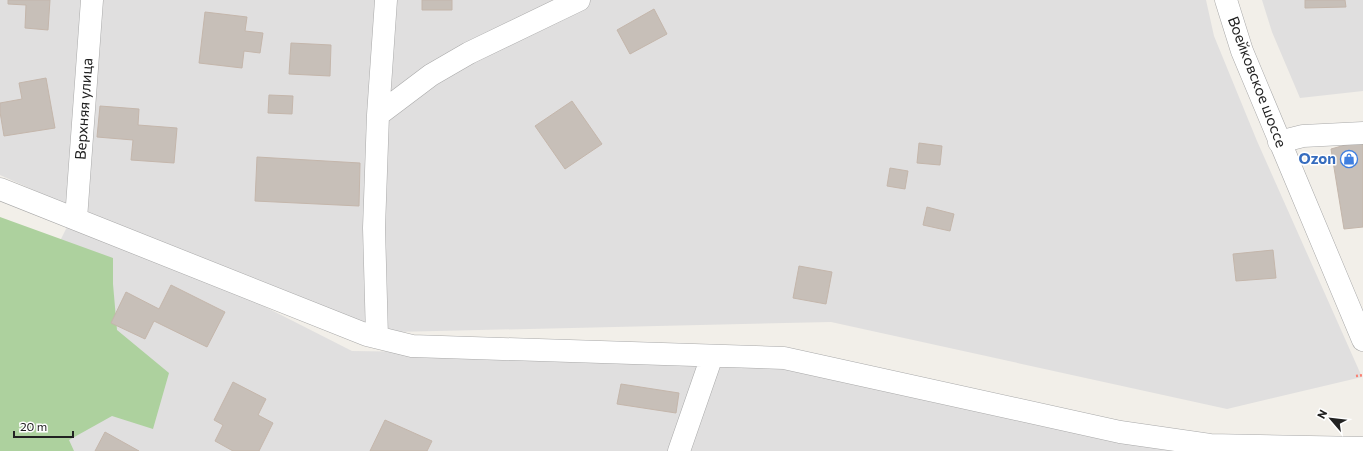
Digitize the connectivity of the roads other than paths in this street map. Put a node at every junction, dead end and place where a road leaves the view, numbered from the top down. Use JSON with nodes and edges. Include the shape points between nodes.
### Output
{"nodes":[{"id":1,"x":92,"y":0,"type":"edge"},
{"id":2,"x":386,"y":0,"type":"edge"},
{"id":3,"x":580,"y":0,"type":"edge"},
{"id":4,"x":1226,"y":0,"type":"edge"},
{"id":5,"x":378,"y":115,"type":"junction"},
{"id":6,"x":1363,"y":134,"type":"edge"},
{"id":7,"x":1279,"y":142,"type":"junction"},
{"id":8,"x":0,"y":189,"type":"edge"},
{"id":9,"x":76,"y":219,"type":"junction"},
{"id":10,"x":377,"y":337,"type":"junction"},
{"id":11,"x":1363,"y":340,"type":"edge"},
{"id":12,"x":712,"y":356,"type":"junction"},
{"id":13,"x":1363,"y":448,"type":"edge"},
{"id":14,"x":679,"y":451,"type":"edge"}],
"edges":[{"from":1,"to":9,"type":"street","name":"Верхняя улица"},
{"from":2,"to":5,"type":"street"},
{"from":3,"to":5,"type":"street","via":[[469,53],[431,75]]},
{"from":4,"to":7,"type":"street","name":"Воейковское шоссе","via":[[1242,51]]},
{"from":5,"to":10,"type":"street","via":[[374,228]]},
{"from":6,"to":7,"type":"street","via":[[1303,136]]},
{"from":7,"to":11,"type":"street","name":"Воейковское шоссе"},
{"from":8,"to":9,"type":"street"},
{"from":9,"to":10,"type":"street"},
{"from":10,"to":12,"type":"street","via":[[412,346]]},
{"from":12,"to":13,"type":"street","via":[[784,358],[1120,432],[1210,445]]},
{"from":12,"to":14,"type":"street"}]}
